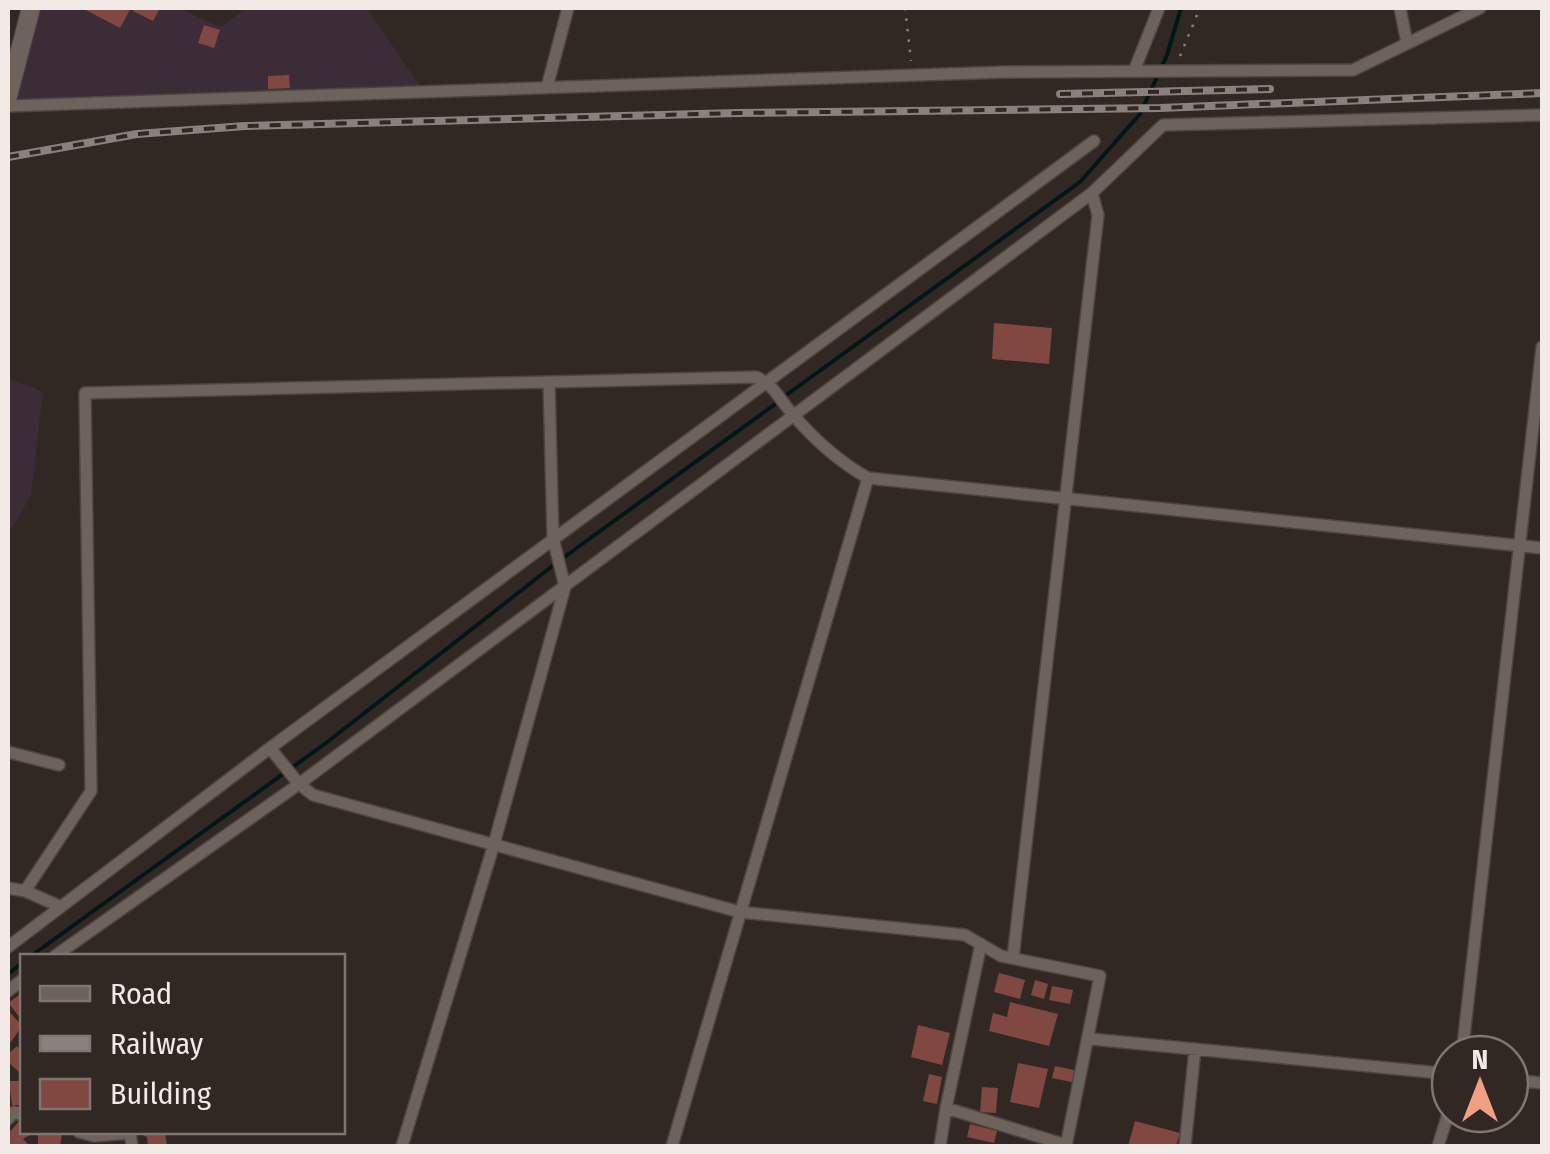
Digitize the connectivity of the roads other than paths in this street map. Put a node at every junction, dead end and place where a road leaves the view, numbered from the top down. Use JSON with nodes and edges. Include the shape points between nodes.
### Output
{"nodes":[{"id":1,"x":31,"y":8,"type":"edge"},
{"id":2,"x":568,"y":8,"type":"edge"},
{"id":3,"x":1159,"y":8,"type":"edge"},
{"id":4,"x":1400,"y":8,"type":"edge"},
{"id":5,"x":1480,"y":8,"type":"edge"},
{"id":6,"x":1407,"y":43,"type":"junction"},
{"id":7,"x":1134,"y":71,"type":"junction"},
{"id":8,"x":546,"y":87,"type":"junction"},
{"id":9,"x":8,"y":96,"type":"edge"},
{"id":10,"x":8,"y":106,"type":"edge"},
{"id":11,"x":1542,"y":114,"type":"edge"},
{"id":12,"x":1094,"y":142,"type":"dead end"},
{"id":13,"x":1092,"y":193,"type":"junction"},
{"id":14,"x":1542,"y":347,"type":"edge"},
{"id":15,"x":549,"y":382,"type":"junction"},
{"id":16,"x":768,"y":382,"type":"junction"},
{"id":17,"x":793,"y":415,"type":"junction"},
{"id":18,"x":868,"y":478,"type":"junction"},
{"id":19,"x":1066,"y":498,"type":"junction"},
{"id":20,"x":553,"y":538,"type":"junction"},
{"id":21,"x":1522,"y":546,"type":"junction"},
{"id":22,"x":1542,"y":548,"type":"edge"},
{"id":23,"x":564,"y":586,"type":"junction"},
{"id":24,"x":270,"y":748,"type":"junction"},
{"id":25,"x":8,"y":752,"type":"edge"},
{"id":26,"x":59,"y":765,"type":"dead end"},
{"id":27,"x":298,"y":784,"type":"junction"},
{"id":28,"x":494,"y":844,"type":"junction"},
{"id":29,"x":8,"y":888,"type":"edge"},
{"id":30,"x":24,"y":891,"type":"junction"},
{"id":31,"x":59,"y":906,"type":"junction"},
{"id":32,"x":740,"y":912,"type":"junction"},
{"id":33,"x":981,"y":944,"type":"junction"},
{"id":34,"x":8,"y":947,"type":"edge"},
{"id":35,"x":58,"y":954,"type":"edge"},
{"id":36,"x":1013,"y":958,"type":"junction"},
{"id":37,"x":1464,"y":1034,"type":"edge"},
{"id":38,"x":1091,"y":1038,"type":"junction"},
{"id":39,"x":1195,"y":1049,"type":"junction"},
{"id":40,"x":1430,"y":1072,"type":"edge"},
{"id":41,"x":946,"y":1108,"type":"junction"},
{"id":42,"x":87,"y":1134,"type":"edge"},
{"id":43,"x":130,"y":1134,"type":"edge"},
{"id":44,"x":402,"y":1146,"type":"edge"},
{"id":45,"x":672,"y":1146,"type":"edge"},
{"id":46,"x":940,"y":1146,"type":"edge"},
{"id":47,"x":1066,"y":1146,"type":"edge"},
{"id":48,"x":1185,"y":1146,"type":"edge"}],
"edges":[{"from":1,"to":9,"type":"street"},
{"from":2,"to":8,"type":"street"},
{"from":3,"to":7,"type":"street"},
{"from":4,"to":6,"type":"street"},
{"from":5,"to":6,"type":"street"},
{"from":6,"to":7,"type":"street","via":[[1353,70]]},
{"from":7,"to":8,"type":"street"},
{"from":8,"to":10,"type":"street"},
{"from":11,"to":13,"type":"street","via":[[1164,125]]},
{"from":12,"to":16,"type":"street"},
{"from":13,"to":17,"type":"street"},
{"from":13,"to":19,"type":"street","via":[[1098,215]]},
{"from":14,"to":21,"type":"street"},
{"from":15,"to":16,"type":"street","via":[[756,376]]},
{"from":15,"to":20,"type":"street"},
{"from":15,"to":30,"type":"street","via":[[85,393],[91,791]]},
{"from":16,"to":17,"type":"street"},
{"from":16,"to":20,"type":"street"},
{"from":17,"to":18,"type":"street","via":[[838,462]]},
{"from":17,"to":23,"type":"street"},
{"from":18,"to":19,"type":"street"},
{"from":18,"to":32,"type":"street"},
{"from":19,"to":21,"type":"street"},
{"from":19,"to":36,"type":"street"},
{"from":20,"to":23,"type":"street"},
{"from":20,"to":24,"type":"street"},
{"from":21,"to":22,"type":"street"},
{"from":21,"to":37,"type":"street"},
{"from":23,"to":27,"type":"street"},
{"from":23,"to":28,"type":"street"},
{"from":24,"to":27,"type":"street"},
{"from":24,"to":31,"type":"street"},
{"from":25,"to":26,"type":"street"},
{"from":27,"to":28,"type":"street","via":[[313,794]]},
{"from":27,"to":35,"type":"street"},
{"from":28,"to":32,"type":"street"},
{"from":28,"to":44,"type":"street"},
{"from":29,"to":30,"type":"street"},
{"from":30,"to":31,"type":"street"},
{"from":31,"to":34,"type":"street"},
{"from":32,"to":33,"type":"street","via":[[965,935]]},
{"from":32,"to":45,"type":"street"},
{"from":33,"to":36,"type":"street"},
{"from":33,"to":41,"type":"street"},
{"from":36,"to":38,"type":"street","via":[[1100,976]]},
{"from":38,"to":39,"type":"street"},
{"from":38,"to":47,"type":"street"},
{"from":39,"to":40,"type":"street"},
{"from":39,"to":48,"type":"street"},
{"from":41,"to":46,"type":"street"},
{"from":41,"to":47,"type":"street"},
{"from":42,"to":43,"type":"street"}]}
